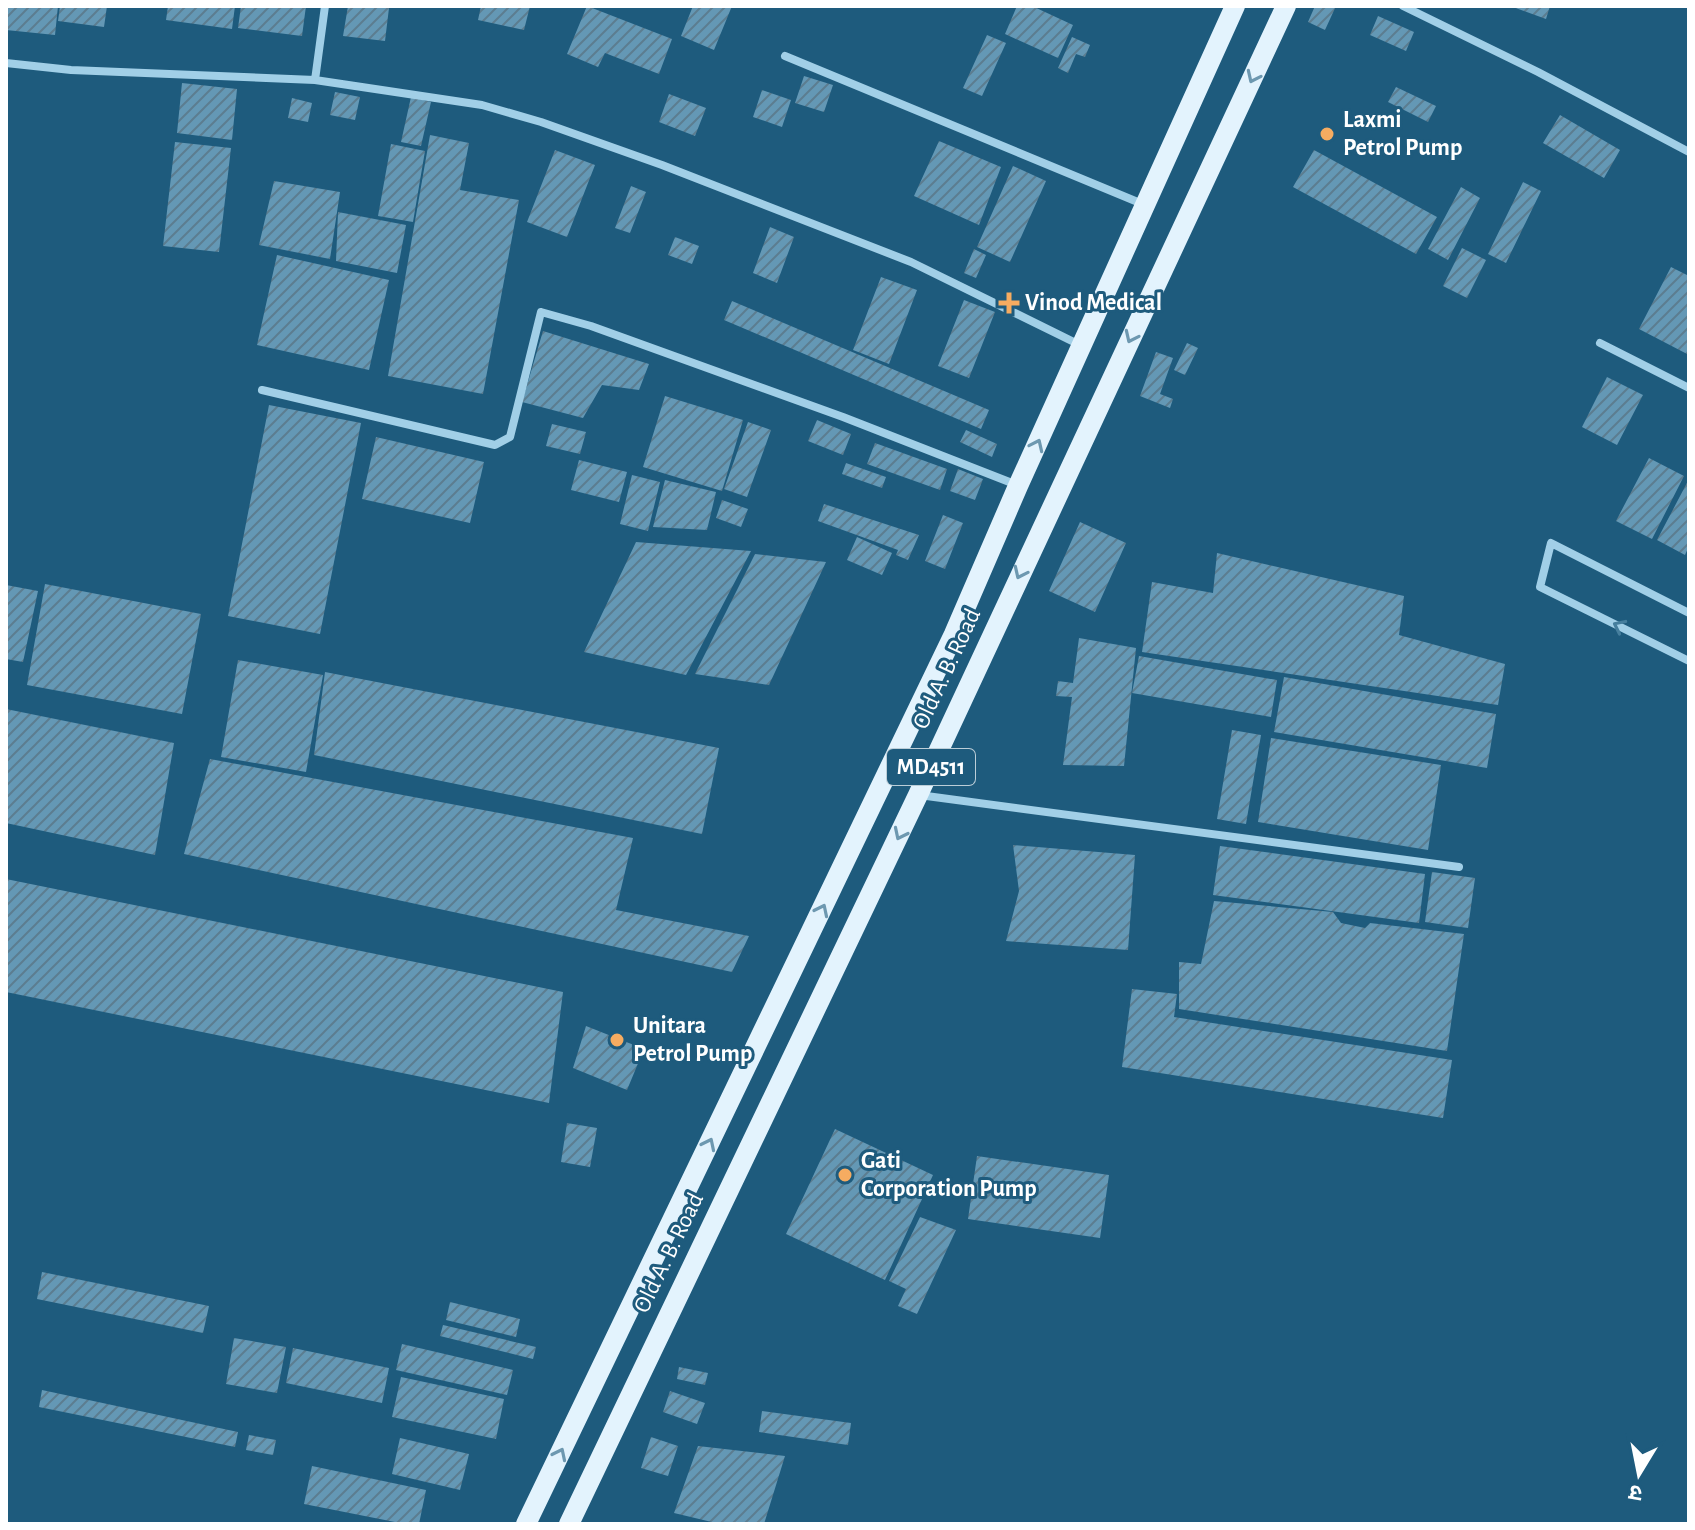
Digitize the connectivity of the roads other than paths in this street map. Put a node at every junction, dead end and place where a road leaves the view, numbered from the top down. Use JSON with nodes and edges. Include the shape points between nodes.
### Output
{"nodes":[{"id":1,"x":325,"y":6,"type":"edge"},
{"id":2,"x":1235,"y":6,"type":"edge"},
{"id":3,"x":1286,"y":6,"type":"edge"},
{"id":4,"x":1403,"y":6,"type":"edge"},
{"id":5,"x":785,"y":56,"type":"dead end"},
{"id":6,"x":6,"y":63,"type":"edge"},
{"id":7,"x":315,"y":80,"type":"junction"},
{"id":8,"x":1689,"y":152,"type":"edge"},
{"id":9,"x":1145,"y":206,"type":"junction"},
{"id":10,"x":1600,"y":343,"type":"dead end"},
{"id":11,"x":1083,"y":346,"type":"junction"},
{"id":12,"x":1689,"y":388,"type":"edge"},
{"id":13,"x":262,"y":390,"type":"dead end"},
{"id":14,"x":1018,"y":486,"type":"junction"},
{"id":15,"x":1689,"y":613,"type":"edge"},
{"id":16,"x":1689,"y":661,"type":"edge"},
{"id":17,"x":918,"y":795,"type":"junction"},
{"id":18,"x":1459,"y":867,"type":"dead end"},
{"id":19,"x":526,"y":1524,"type":"edge"},
{"id":20,"x":569,"y":1524,"type":"edge"}],
"edges":[{"from":1,"to":7,"type":"street"},
{"from":2,"to":9,"type":"main road","name":"Old A. B. Road","number":"MD4511"},
{"from":3,"to":17,"type":"main road","name":"Old A. B. Road","number":"MD4511","one_way":true},
{"from":4,"to":8,"type":"street"},
{"from":5,"to":9,"type":"street"},
{"from":6,"to":7,"type":"street"},
{"from":7,"to":11,"type":"street","via":[[482,105],[541,122],[911,262]]},
{"from":9,"to":11,"type":"main road","name":"Old A. B. Road","number":"MD4511"},
{"from":10,"to":12,"type":"street"},
{"from":14,"to":11,"type":"main road","name":"Old A. B. Road","number":"MD4511","one_way":true},
{"from":13,"to":14,"type":"street","via":[[495,445],[510,437],[541,312],[843,417]]},
{"from":19,"to":14,"type":"main road","name":"Old A. B. Road","number":"MD4511","one_way":true,"via":[[954,634]]},
{"from":16,"to":15,"type":"street","one_way":true,"via":[[1540,587],[1551,543]]},
{"from":17,"to":18,"type":"street"},
{"from":17,"to":20,"type":"main road","name":"Old A. B. Road","number":"MD4511","one_way":true}]}
